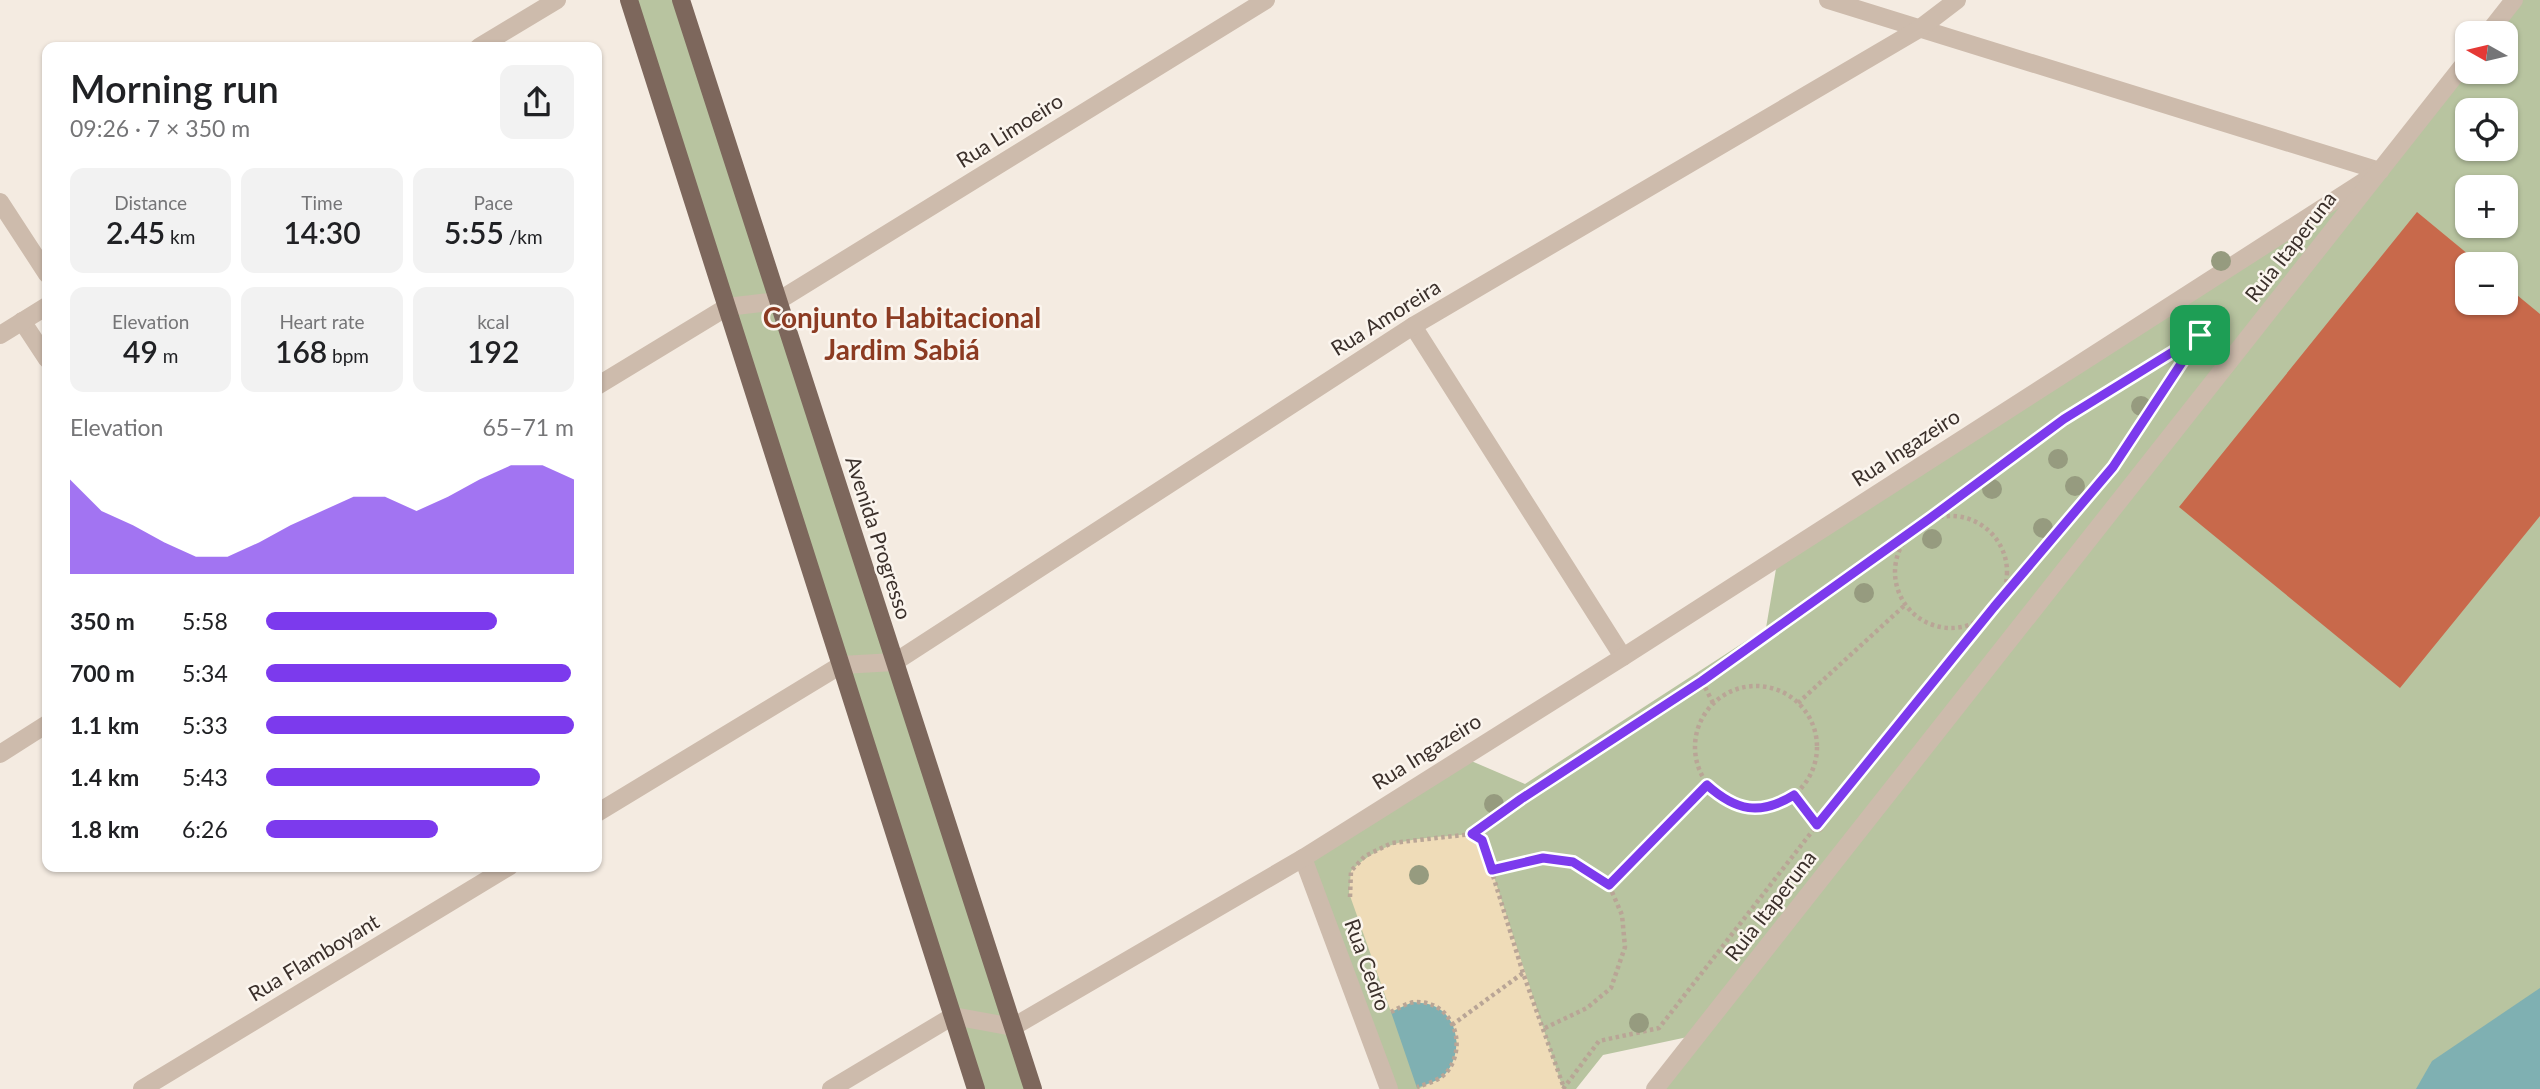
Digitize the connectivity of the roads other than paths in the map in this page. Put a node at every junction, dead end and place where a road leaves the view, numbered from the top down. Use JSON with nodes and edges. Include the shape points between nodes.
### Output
{"nodes":[{"id":1,"x":557,"y":0,"type":"edge"},
{"id":2,"x":629,"y":0,"type":"edge"},
{"id":3,"x":681,"y":0,"type":"edge"},
{"id":4,"x":1266,"y":0,"type":"edge"},
{"id":5,"x":1829,"y":0,"type":"edge"},
{"id":6,"x":1957,"y":0,"type":"edge"},
{"id":7,"x":2514,"y":0,"type":"edge"},
{"id":8,"x":2497,"y":21,"type":"edge"},
{"id":9,"x":1919,"y":29,"type":"junction"},
{"id":10,"x":487,"y":42,"type":"edge"},
{"id":11,"x":2455,"y":76,"type":"edge"},
{"id":12,"x":2380,"y":172,"type":"junction"},
{"id":13,"x":0,"y":202,"type":"edge"},
{"id":14,"x":42,"y":266,"type":"edge"},
{"id":15,"x":778,"y":301,"type":"junction"},
{"id":16,"x":727,"y":307,"type":"junction"},
{"id":17,"x":42,"y":309,"type":"edge"},
{"id":18,"x":22,"y":321,"type":"junction"},
{"id":19,"x":1413,"y":326,"type":"junction"},
{"id":20,"x":0,"y":334,"type":"edge"},
{"id":21,"x":42,"y":351,"type":"edge"},
{"id":22,"x":602,"y":383,"type":"edge"},
{"id":23,"x":1623,"y":657,"type":"junction"},
{"id":24,"x":895,"y":662,"type":"junction"},
{"id":25,"x":841,"y":665,"type":"junction"},
{"id":26,"x":42,"y":727,"type":"edge"},
{"id":27,"x":0,"y":754,"type":"edge"},
{"id":28,"x":602,"y":810,"type":"edge"},
{"id":29,"x":1303,"y":858,"type":"junction"},
{"id":30,"x":500,"y":872,"type":"edge"},
{"id":31,"x":953,"y":1016,"type":"junction"},
{"id":32,"x":1013,"y":1027,"type":"junction"},
{"id":33,"x":142,"y":1089,"type":"edge"},
{"id":34,"x":831,"y":1089,"type":"edge"},
{"id":35,"x":976,"y":1089,"type":"edge"},
{"id":36,"x":1033,"y":1089,"type":"edge"},
{"id":37,"x":1388,"y":1089,"type":"edge"},
{"id":38,"x":1656,"y":1089,"type":"edge"}],
"edges":[{"from":1,"to":10,"type":"street"},
{"from":2,"to":16,"type":"main road"},
{"from":3,"to":15,"type":"main road","name":"Avenida Progresso"},
{"from":4,"to":15,"type":"street","name":"Rua Limoeiro"},
{"from":5,"to":9,"type":"street"},
{"from":6,"to":9,"type":"street","name":"Rua Amoreira"},
{"from":7,"to":8,"type":"street"},
{"from":9,"to":12,"type":"street"},
{"from":9,"to":19,"type":"street","name":"Rua Amoreira"},
{"from":11,"to":12,"type":"street","name":"Ruia Itaperuna"},
{"from":12,"to":23,"type":"street","name":"Rua Ingazeiro"},
{"from":12,"to":38,"type":"street","name":"Ruia Itaperuna"},
{"from":13,"to":14,"type":"street"},
{"from":15,"to":16,"type":"street"},
{"from":15,"to":24,"type":"main road","name":"Avenida Progresso"},
{"from":16,"to":22,"type":"street"},
{"from":16,"to":25,"type":"main road"},
{"from":17,"to":18,"type":"street"},
{"from":18,"to":20,"type":"street"},
{"from":18,"to":21,"type":"street"},
{"from":19,"to":23,"type":"street"},
{"from":19,"to":24,"type":"street","name":"Rua Amoreira"},
{"from":23,"to":29,"type":"street","name":"Rua Ingazeiro"},
{"from":24,"to":25,"type":"street","name":"Rua Amoreira"},
{"from":24,"to":32,"type":"main road","name":"Avenida Progresso"},
{"from":25,"to":28,"type":"street"},
{"from":25,"to":31,"type":"main road"},
{"from":26,"to":27,"type":"street"},
{"from":29,"to":32,"type":"street","name":"Rua Ingazeiro"},
{"from":29,"to":37,"type":"street","name":"Rua Cedro"},
{"from":30,"to":33,"type":"street","name":"Rua Flamboyant"},
{"from":31,"to":32,"type":"street"},
{"from":31,"to":34,"type":"street"},
{"from":31,"to":35,"type":"main road"},
{"from":32,"to":36,"type":"main road","name":"Avenida Progresso"}]}
